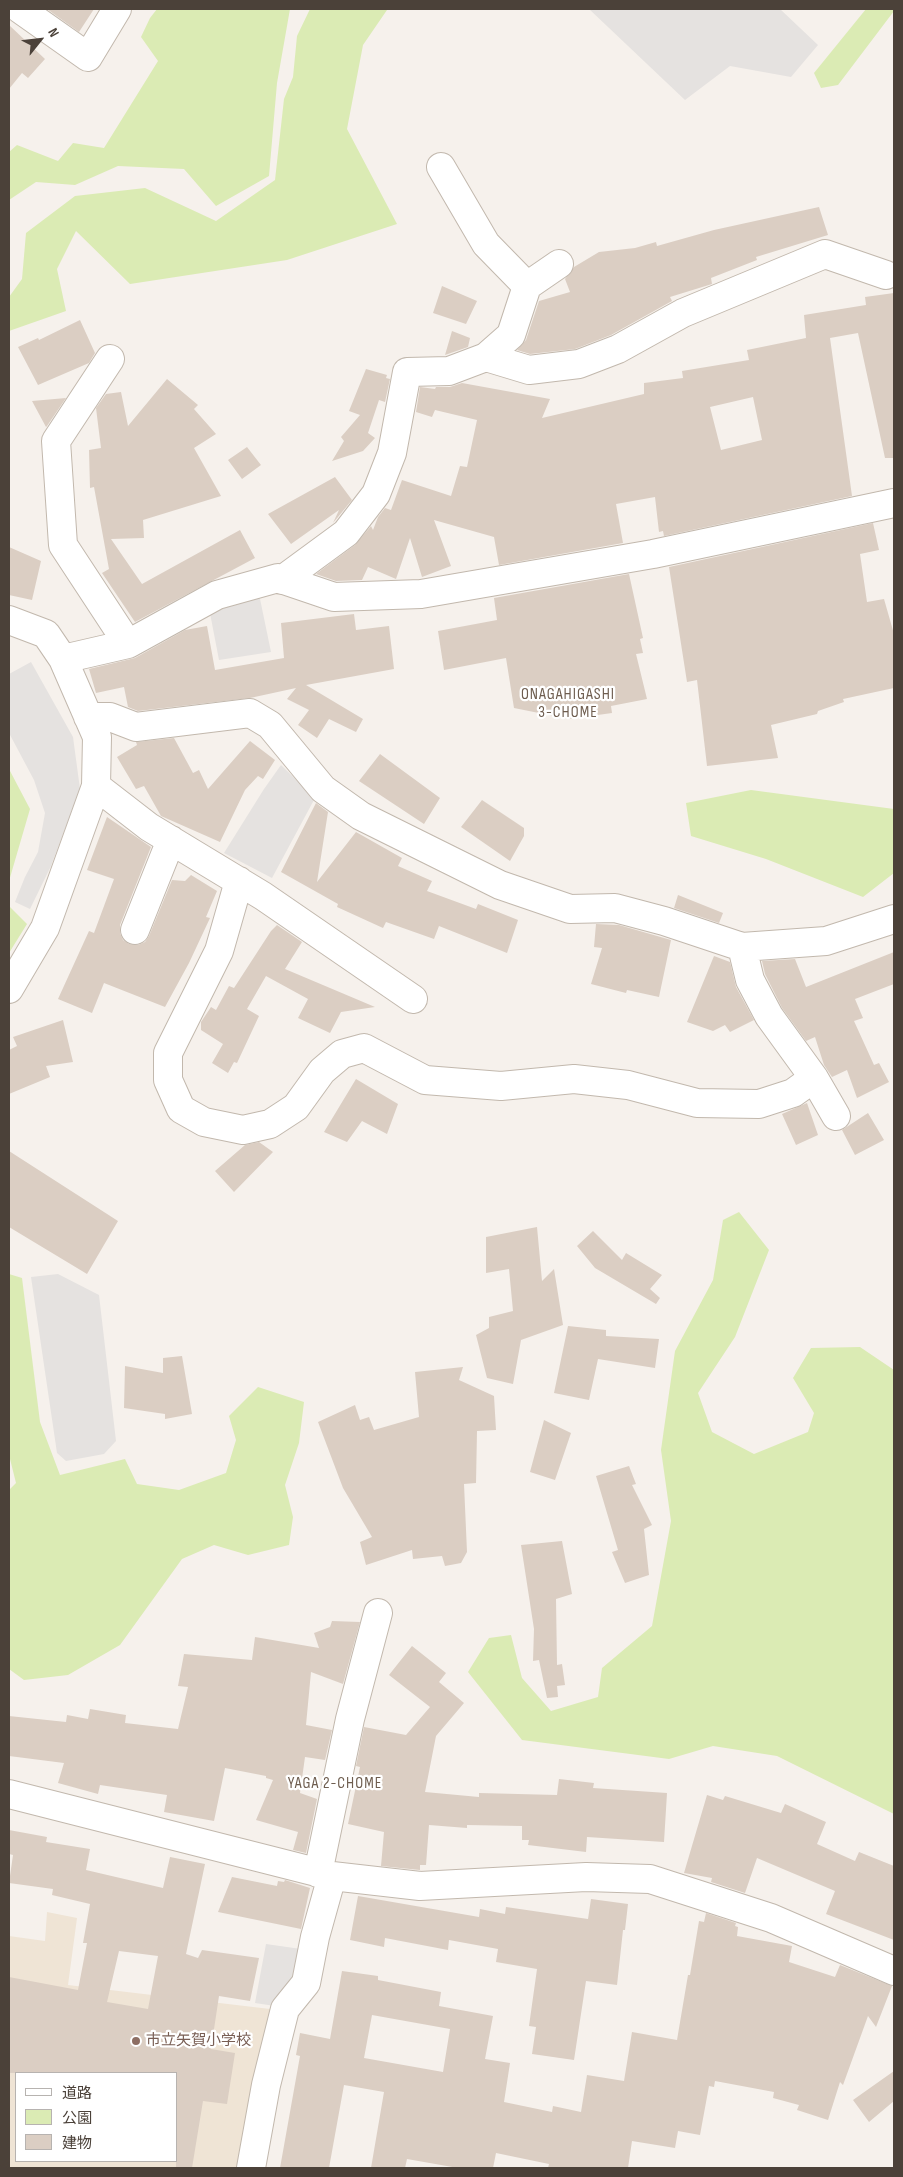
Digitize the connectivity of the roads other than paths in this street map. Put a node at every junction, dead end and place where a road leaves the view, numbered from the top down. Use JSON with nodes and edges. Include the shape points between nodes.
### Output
{"nodes":[{"id":1,"x":20,"y":9,"type":"edge"},
{"id":2,"x":117,"y":9,"type":"edge"},
{"id":3,"x":441,"y":167,"type":"dead end"},
{"id":4,"x":559,"y":264,"type":"dead end"},
{"id":5,"x":886,"y":275,"type":"dead end"},
{"id":6,"x":527,"y":286,"type":"junction"},
{"id":7,"x":486,"y":357,"type":"junction"},
{"id":8,"x":110,"y":359,"type":"dead end"},
{"id":9,"x":894,"y":503,"type":"edge"},
{"id":10,"x":282,"y":580,"type":"junction"},
{"id":11,"x":9,"y":620,"type":"edge"},
{"id":12,"x":128,"y":644,"type":"junction"},
{"id":13,"x":64,"y":659,"type":"junction"},
{"id":14,"x":88,"y":717,"type":"junction"},
{"id":15,"x":96,"y":786,"type":"junction"},
{"id":16,"x":171,"y":840,"type":"junction"},
{"id":17,"x":239,"y":881,"type":"junction"},
{"id":18,"x":894,"y":919,"type":"edge"},
{"id":19,"x":135,"y":930,"type":"dead end"},
{"id":20,"x":742,"y":947,"type":"junction"},
{"id":21,"x":9,"y":988,"type":"edge"},
{"id":22,"x":413,"y":999,"type":"dead end"},
{"id":23,"x":814,"y":1078,"type":"junction"},
{"id":24,"x":836,"y":1116,"type":"dead end"},
{"id":25,"x":378,"y":1613,"type":"dead end"},
{"id":26,"x":9,"y":1794,"type":"edge"},
{"id":27,"x":325,"y":1875,"type":"junction"},
{"id":28,"x":894,"y":1971,"type":"edge"},
{"id":29,"x":251,"y":2168,"type":"edge"}],
"edges":[{"from":1,"to":2,"type":"street","via":[[88,57]]},
{"from":3,"to":6,"type":"street","via":[[486,244]]},
{"from":4,"to":6,"type":"street"},
{"from":5,"to":7,"type":"street","via":[[825,254],[683,313],[618,349],[579,364],[529,370]]},
{"from":6,"to":7,"type":"street","via":[[511,335]]},
{"from":7,"to":10,"type":"street","via":[[449,371],[407,372],[392,453],[376,494],[346,533]]},
{"from":8,"to":12,"type":"street","via":[[56,441],[63,545]]},
{"from":9,"to":10,"type":"street","via":[[653,554],[421,594],[334,597]]},
{"from":10,"to":12,"type":"street","via":[[278,578],[218,595]]},
{"from":11,"to":13,"type":"street","via":[[46,634]]},
{"from":12,"to":13,"type":"street"},
{"from":13,"to":14,"type":"street"},
{"from":14,"to":15,"type":"street","via":[[96,737]]},
{"from":14,"to":20,"type":"street","via":[[110,717],[136,727],[250,713],[270,725],[324,789],[361,816],[500,885],[570,909],[615,908]]},
{"from":15,"to":16,"type":"street"},
{"from":15,"to":21,"type":"street","via":[[44,928]]},
{"from":16,"to":17,"type":"street"},
{"from":16,"to":19,"type":"street"},
{"from":17,"to":22,"type":"street"},
{"from":17,"to":23,"type":"street","via":[[218,951],[168,1052],[168,1080],[181,1108],[204,1122],[243,1130],[270,1124],[296,1107],[322,1071],[342,1054],[364,1048],[425,1080],[501,1086],[574,1079],[628,1085],[698,1103],[759,1104],[793,1093]]},
{"from":18,"to":20,"type":"street","via":[[826,941]]},
{"from":20,"to":23,"type":"street","via":[[750,980],[769,1016]]},
{"from":23,"to":24,"type":"street"},
{"from":25,"to":27,"type":"street","via":[[350,1719]]},
{"from":26,"to":27,"type":"street"},
{"from":27,"to":28,"type":"street","via":[[420,1886],[586,1877],[650,1879],[771,1918]]},
{"from":27,"to":29,"type":"street","via":[[306,1983],[286,2009],[266,2086]]}]}
